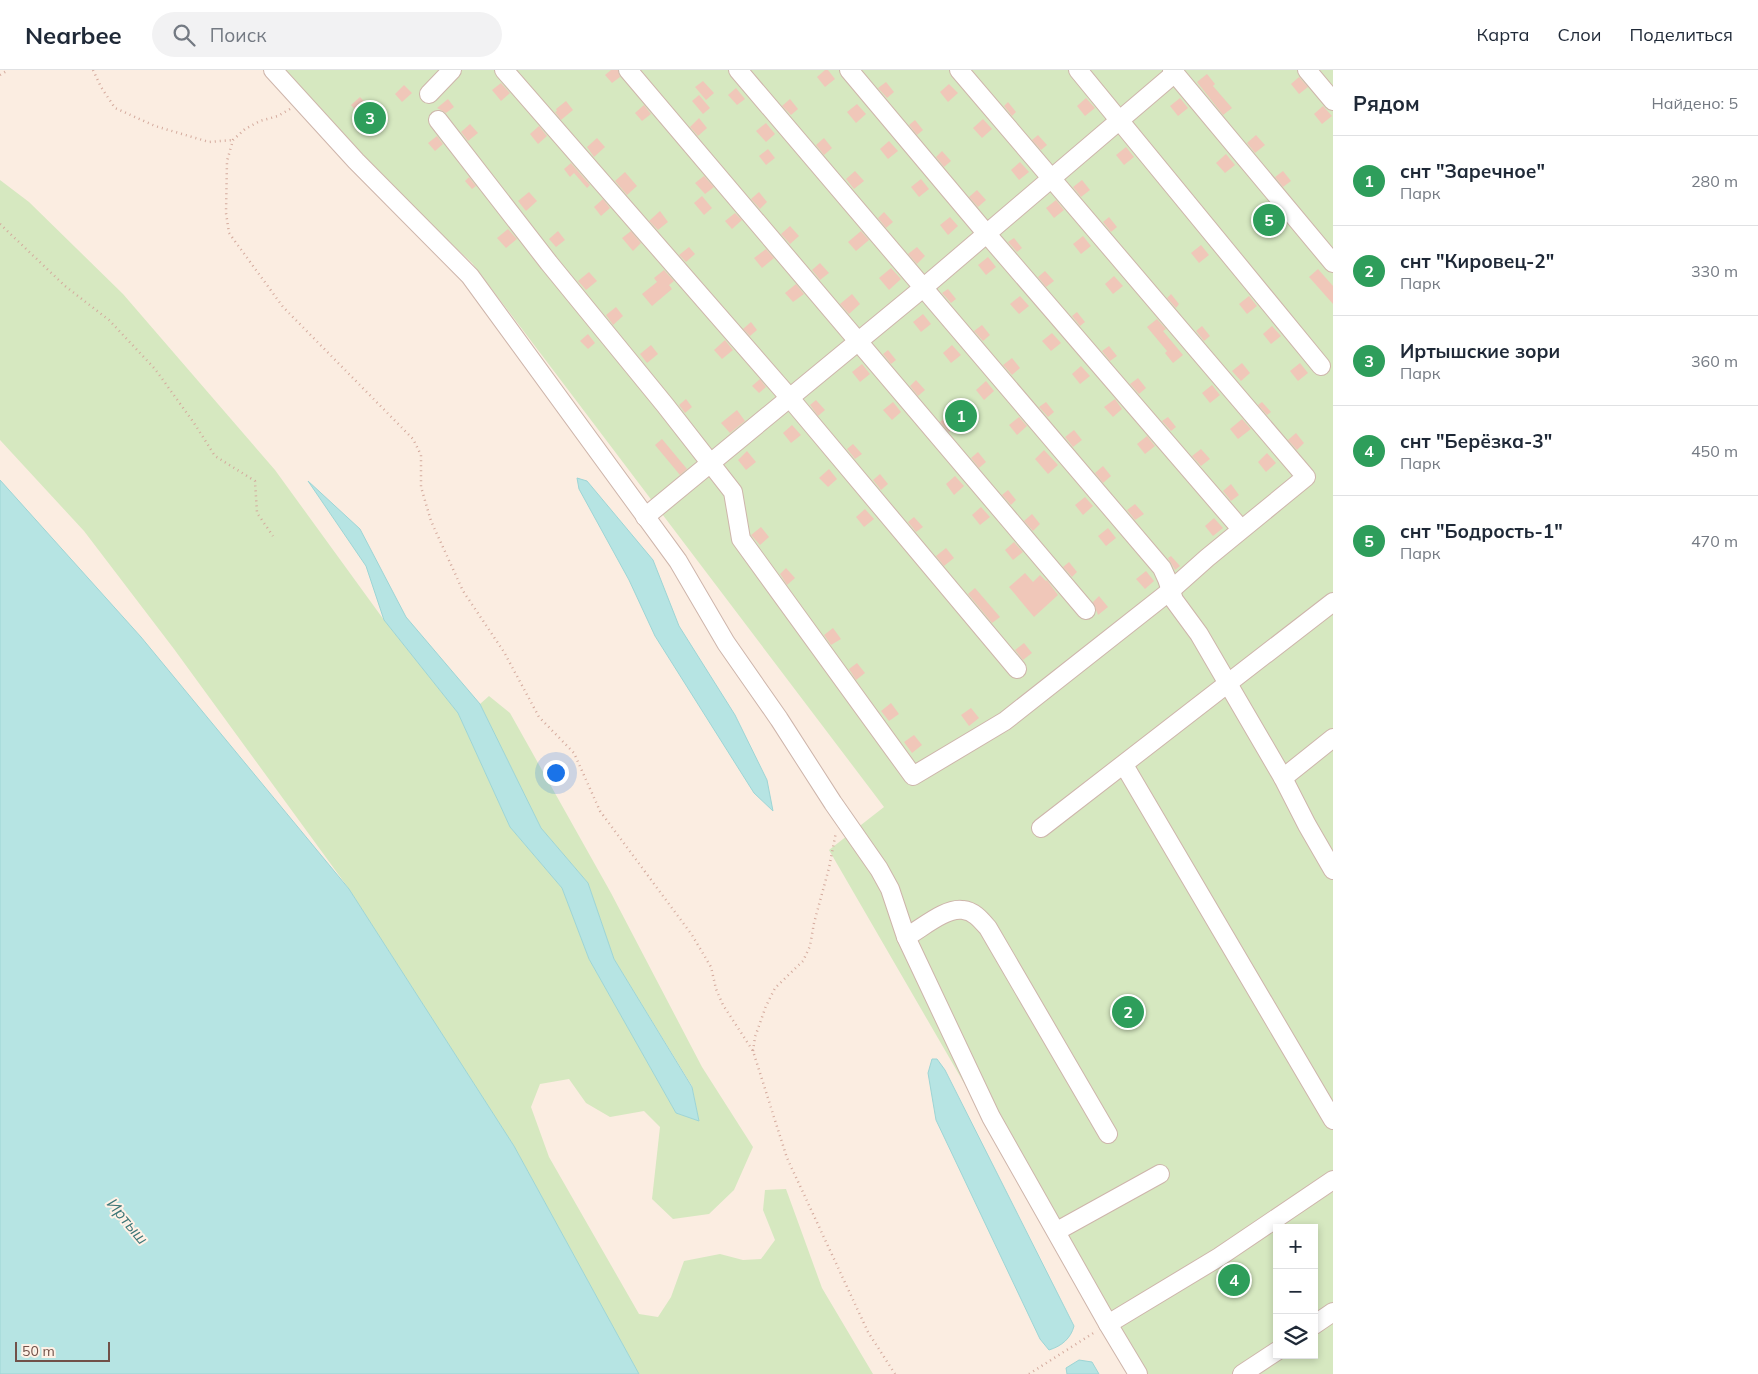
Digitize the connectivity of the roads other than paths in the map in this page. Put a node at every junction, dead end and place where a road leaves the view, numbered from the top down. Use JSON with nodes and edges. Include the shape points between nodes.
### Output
{"nodes":[{"id":1,"x":273,"y":70,"type":"edge"},
{"id":2,"x":452,"y":70,"type":"edge"},
{"id":3,"x":504,"y":70,"type":"edge"},
{"id":4,"x":628,"y":70,"type":"edge"},
{"id":5,"x":738,"y":70,"type":"edge"},
{"id":6,"x":849,"y":70,"type":"edge"},
{"id":7,"x":959,"y":70,"type":"edge"},
{"id":8,"x":1078,"y":70,"type":"edge"},
{"id":9,"x":1307,"y":70,"type":"edge"},
{"id":10,"x":1174,"y":72,"type":"edge"},
{"id":11,"x":429,"y":94,"type":"dead end"},
{"id":12,"x":1333,"y":101,"type":"edge"},
{"id":13,"x":438,"y":120,"type":"dead end"},
{"id":14,"x":1120,"y":120,"type":"junction"},
{"id":15,"x":1051,"y":178,"type":"junction"},
{"id":16,"x":986,"y":233,"type":"junction"},
{"id":17,"x":1333,"y":263,"type":"edge"},
{"id":18,"x":923,"y":288,"type":"junction"},
{"id":19,"x":858,"y":341,"type":"junction"},
{"id":20,"x":1322,"y":366,"type":"dead end"},
{"id":21,"x":789,"y":397,"type":"junction"},
{"id":22,"x":709,"y":464,"type":"junction"},
{"id":23,"x":645,"y":517,"type":"junction"},
{"id":24,"x":1242,"y":529,"type":"junction"},
{"id":25,"x":1170,"y":591,"type":"junction"},
{"id":26,"x":1333,"y":602,"type":"edge"},
{"id":27,"x":1086,"y":610,"type":"dead end"},
{"id":28,"x":1017,"y":669,"type":"dead end"},
{"id":29,"x":1227,"y":684,"type":"junction"},
{"id":30,"x":1333,"y":738,"type":"edge"},
{"id":31,"x":1124,"y":765,"type":"junction"},
{"id":32,"x":1283,"y":778,"type":"junction"},
{"id":33,"x":1041,"y":828,"type":"dead end"},
{"id":34,"x":1333,"y":870,"type":"edge"},
{"id":35,"x":906,"y":937,"type":"junction"},
{"id":36,"x":1333,"y":1120,"type":"edge"},
{"id":37,"x":1108,"y":1134,"type":"dead end"},
{"id":38,"x":1160,"y":1174,"type":"dead end"},
{"id":39,"x":1333,"y":1180,"type":"edge"},
{"id":40,"x":1057,"y":1231,"type":"junction"},
{"id":41,"x":1333,"y":1312,"type":"edge"},
{"id":42,"x":1318,"y":1322,"type":"edge"},
{"id":43,"x":1108,"y":1324,"type":"junction"},
{"id":44,"x":1273,"y":1353,"type":"edge"},
{"id":45,"x":1138,"y":1374,"type":"edge"},
{"id":46,"x":1242,"y":1374,"type":"edge"}],
"edges":[{"from":1,"to":23,"type":"street","via":[[356,161],[470,276]]},
{"from":2,"to":11,"type":"street"},
{"from":3,"to":21,"type":"street"},
{"from":4,"to":19,"type":"street"},
{"from":5,"to":18,"type":"street"},
{"from":6,"to":16,"type":"street"},
{"from":7,"to":15,"type":"street"},
{"from":8,"to":14,"type":"street"},
{"from":9,"to":12,"type":"street"},
{"from":10,"to":14,"type":"street"},
{"from":10,"to":17,"type":"street"},
{"from":13,"to":22,"type":"street"},
{"from":14,"to":15,"type":"street"},
{"from":14,"to":20,"type":"street"},
{"from":15,"to":16,"type":"street"},
{"from":15,"to":24,"type":"street","via":[[1306,477]]},
{"from":16,"to":18,"type":"street"},
{"from":16,"to":24,"type":"street"},
{"from":18,"to":19,"type":"street"},
{"from":18,"to":25,"type":"street","via":[[1162,568]]},
{"from":19,"to":21,"type":"street"},
{"from":19,"to":27,"type":"street"},
{"from":21,"to":22,"type":"street"},
{"from":21,"to":28,"type":"street"},
{"from":22,"to":23,"type":"street"},
{"from":22,"to":25,"type":"street","via":[[732,492],[741,539],[913,776],[1005,721]]},
{"from":23,"to":35,"type":"street","via":[[678,561],[726,643],[879,869],[890,889]]},
{"from":24,"to":25,"type":"street"},
{"from":25,"to":29,"type":"street"},
{"from":26,"to":29,"type":"street"},
{"from":29,"to":31,"type":"street"},
{"from":29,"to":32,"type":"street"},
{"from":30,"to":32,"type":"street"},
{"from":31,"to":33,"type":"street"},
{"from":31,"to":36,"type":"street"},
{"from":32,"to":34,"type":"street"},
{"from":35,"to":37,"type":"street","via":[[948,912],[963,909],[976,915],[988,928]]},
{"from":35,"to":40,"type":"street","via":[[991,1116]]},
{"from":38,"to":40,"type":"street"},
{"from":39,"to":43,"type":"street","via":[[1219,1257]]},
{"from":40,"to":43,"type":"street"},
{"from":41,"to":42,"type":"street"},
{"from":43,"to":45,"type":"street"},
{"from":44,"to":46,"type":"street"}]}
